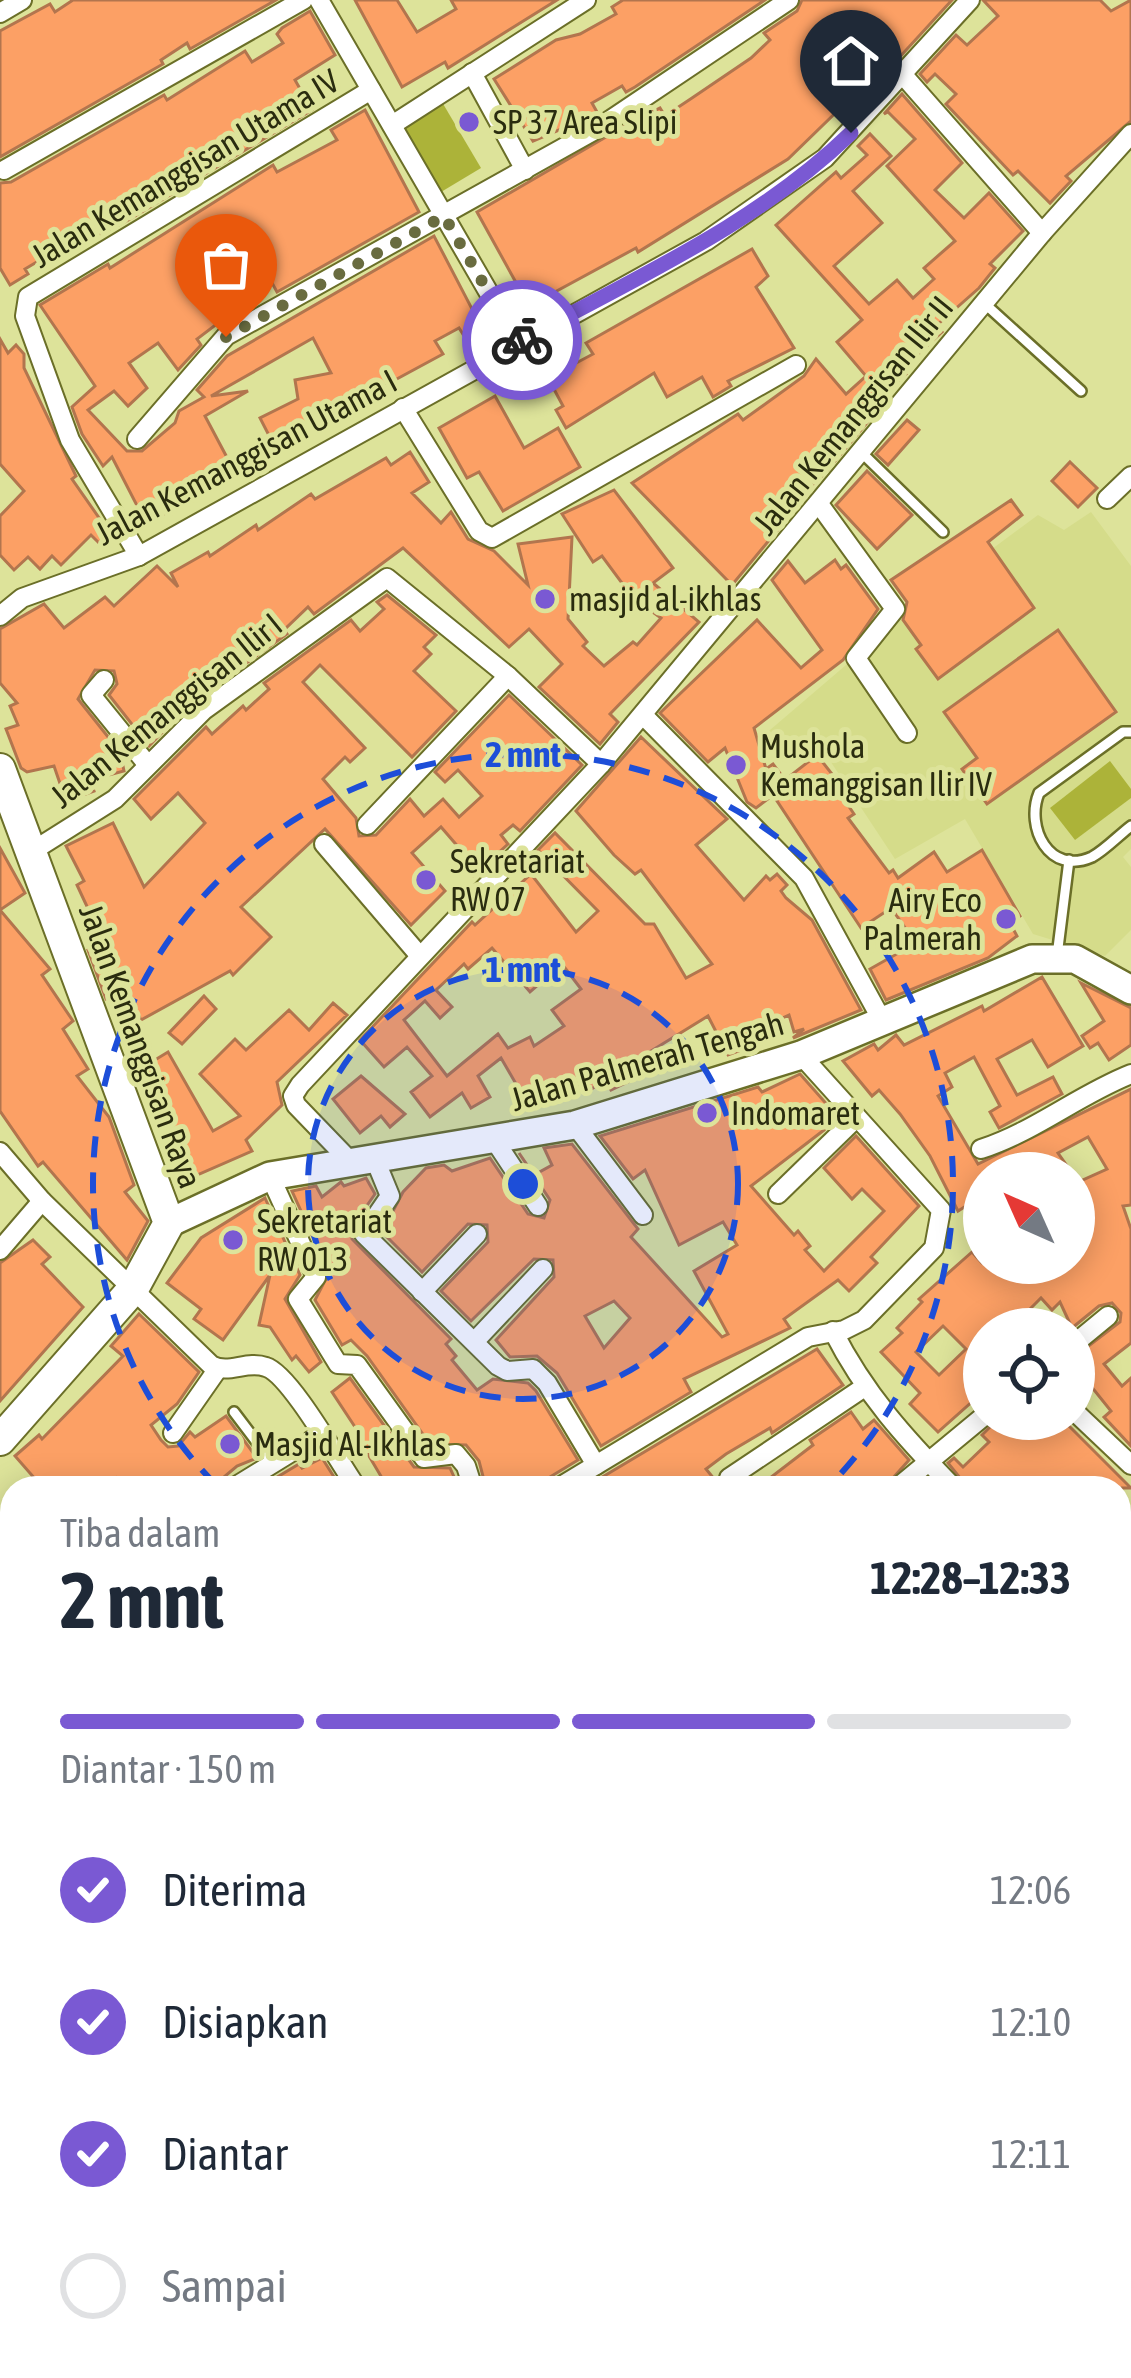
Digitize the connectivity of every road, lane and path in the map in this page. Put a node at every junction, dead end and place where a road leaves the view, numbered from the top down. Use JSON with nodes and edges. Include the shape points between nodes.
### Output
{"nodes":[{"id":1,"x":22,"y":0,"type":"edge"},
{"id":2,"x":304,"y":0,"type":"edge"},
{"id":3,"x":320,"y":0,"type":"edge"},
{"id":4,"x":586,"y":0,"type":"edge"},
{"id":5,"x":789,"y":0,"type":"edge"},
{"id":6,"x":970,"y":0,"type":"edge"},
{"id":7,"x":0,"y":13,"type":"edge"},
{"id":8,"x":472,"y":73,"type":"junction"},
{"id":9,"x":902,"y":75,"type":"junction"},
{"id":10,"x":371,"y":90,"type":"junction"},
{"id":11,"x":392,"y":125,"type":"junction"},
{"id":12,"x":1131,"y":134,"type":"edge"},
{"id":13,"x":4,"y":170,"type":"dead end"},
{"id":14,"x":525,"y":170,"type":"junction"},
{"id":15,"x":444,"y":216,"type":"junction"},
{"id":16,"x":1042,"y":233,"type":"junction"},
{"id":17,"x":984,"y":303,"type":"junction"},
{"id":18,"x":518,"y":343,"type":"junction"},
{"id":19,"x":796,"y":365,"type":"dead end"},
{"id":20,"x":1081,"y":391,"type":"dead end"},
{"id":21,"x":403,"y":408,"type":"junction"},
{"id":22,"x":137,"y":439,"type":"dead end"},
{"id":23,"x":861,"y":452,"type":"junction"},
{"id":24,"x":1131,"y":476,"type":"edge"},
{"id":25,"x":1107,"y":500,"type":"dead end"},
{"id":26,"x":818,"y":504,"type":"junction"},
{"id":27,"x":943,"y":532,"type":"dead end"},
{"id":28,"x":139,"y":556,"type":"junction"},
{"id":29,"x":0,"y":616,"type":"edge"},
{"id":30,"x":508,"y":676,"type":"junction"},
{"id":31,"x":104,"y":680,"type":"dead end"},
{"id":32,"x":643,"y":715,"type":"junction"},
{"id":33,"x":1131,"y":732,"type":"edge"},
{"id":34,"x":907,"y":733,"type":"dead end"},
{"id":35,"x":147,"y":764,"type":"junction"},
{"id":36,"x":601,"y":764,"type":"junction"},
{"id":37,"x":0,"y":769,"type":"edge"},
{"id":38,"x":367,"y":825,"type":"dead end"},
{"id":39,"x":1131,"y":826,"type":"edge"},
{"id":40,"x":324,"y":844,"type":"dead end"},
{"id":41,"x":31,"y":852,"type":"junction"},
{"id":42,"x":1069,"y":860,"type":"junction"},
{"id":43,"x":419,"y":955,"type":"junction"},
{"id":44,"x":1057,"y":959,"type":"junction"},
{"id":45,"x":1131,"y":990,"type":"edge"},
{"id":46,"x":884,"y":1024,"type":"junction"},
{"id":47,"x":801,"y":1055,"type":"junction"},
{"id":48,"x":1131,"y":1074,"type":"edge"},
{"id":49,"x":856,"y":1118,"type":"junction"},
{"id":50,"x":575,"y":1125,"type":"junction"},
{"id":51,"x":495,"y":1141,"type":"junction"},
{"id":52,"x":981,"y":1149,"type":"dead end"},
{"id":53,"x":0,"y":1152,"type":"edge"},
{"id":54,"x":362,"y":1159,"type":"junction"},
{"id":55,"x":270,"y":1176,"type":"junction"},
{"id":56,"x":778,"y":1194,"type":"dead end"},
{"id":57,"x":42,"y":1201,"type":"junction"},
{"id":58,"x":538,"y":1206,"type":"dead end"},
{"id":59,"x":643,"y":1214,"type":"dead end"},
{"id":60,"x":169,"y":1223,"type":"junction"},
{"id":61,"x":477,"y":1234,"type":"dead end"},
{"id":62,"x":0,"y":1250,"type":"edge"},
{"id":63,"x":543,"y":1269,"type":"dead end"},
{"id":64,"x":134,"y":1289,"type":"junction"},
{"id":65,"x":422,"y":1292,"type":"junction"},
{"id":66,"x":1108,"y":1316,"type":"dead end"},
{"id":67,"x":1095,"y":1327,"type":"edge"},
{"id":68,"x":833,"y":1331,"type":"junction"},
{"id":69,"x":475,"y":1341,"type":"junction"},
{"id":70,"x":218,"y":1370,"type":"junction"},
{"id":71,"x":863,"y":1388,"type":"junction"},
{"id":72,"x":234,"y":1412,"type":"dead end"},
{"id":73,"x":1095,"y":1430,"type":"edge"},
{"id":74,"x":173,"y":1433,"type":"dead end"},
{"id":75,"x":963,"y":1434,"type":"edge"},
{"id":76,"x":319,"y":1435,"type":"junction"},
{"id":77,"x":0,"y":1440,"type":"edge"},
{"id":78,"x":272,"y":1462,"type":"junction"},
{"id":79,"x":929,"y":1463,"type":"junction"},
{"id":80,"x":1130,"y":1463,"type":"edge"},
{"id":81,"x":596,"y":1465,"type":"junction"},
{"id":82,"x":251,"y":1476,"type":"edge"},
{"id":83,"x":348,"y":1476,"type":"edge"},
{"id":84,"x":469,"y":1476,"type":"edge"},
{"id":85,"x":578,"y":1476,"type":"edge"},
{"id":86,"x":732,"y":1476,"type":"edge"},
{"id":87,"x":912,"y":1476,"type":"edge"},
{"id":88,"x":942,"y":1476,"type":"edge"}],
"edges":[{"from":1,"to":7,"type":"street"},
{"from":2,"to":13,"type":"street"},
{"from":3,"to":10,"type":"street"},
{"from":4,"to":8,"type":"street"},
{"from":5,"to":14,"type":"street"},
{"from":6,"to":9,"type":"street","name":"Jalan Kemanggisan Utama I"},
{"from":8,"to":11,"type":"street"},
{"from":8,"to":14,"type":"street"},
{"from":9,"to":16,"type":"street"},
{"from":9,"to":18,"type":"street","name":"Jalan Kemanggisan Utama I","via":[[825,158],[772,198]]},
{"from":10,"to":11,"type":"street"},
{"from":10,"to":28,"type":"street","name":"Jalan Kemanggisan Utama IV","via":[[28,298],[24,307],[70,440]]},
{"from":11,"to":15,"type":"street"},
{"from":12,"to":16,"type":"street","name":"Jalan Kemanggisan Ilir II"},
{"from":14,"to":15,"type":"street"},
{"from":15,"to":18,"type":"street"},
{"from":15,"to":22,"type":"street","via":[[226,337]]},
{"from":16,"to":17,"type":"street","name":"Jalan Kemanggisan Ilir II"},
{"from":17,"to":20,"type":"lane"},
{"from":17,"to":23,"type":"street","name":"Jalan Kemanggisan Ilir II"},
{"from":18,"to":21,"type":"street","name":"Jalan Kemanggisan Utama I"},
{"from":19,"to":21,"type":"street","via":[[492,538],[479,531]]},
{"from":21,"to":28,"type":"street","name":"Jalan Kemanggisan Utama I"},
{"from":23,"to":26,"type":"street","name":"Jalan Kemanggisan Ilir II"},
{"from":23,"to":27,"type":"lane"},
{"from":24,"to":25,"type":"street"},
{"from":26,"to":32,"type":"street","name":"Jalan Kemanggisan Ilir II"},
{"from":26,"to":34,"type":"street","via":[[895,610],[856,658]]},
{"from":28,"to":29,"type":"street","name":"Jalan Kemanggisan Utama I","via":[[22,598]]},
{"from":30,"to":35,"type":"street","name":"Jalan Kemanggisan Ilir I","via":[[387,578],[204,710]]},
{"from":30,"to":36,"type":"street"},
{"from":30,"to":38,"type":"street"},
{"from":31,"to":35,"type":"street","via":[[91,695]]},
{"from":32,"to":36,"type":"street","name":"Jalan Kemanggisan Ilir II"},
{"from":32,"to":46,"type":"street","via":[[804,878]]},
{"from":33,"to":42,"type":"lane","via":[[1039,793],[1033,827],[1042,844]]},
{"from":35,"to":41,"type":"street","name":"Jalan Kemanggisan Ilir I","via":[[115,799]]},
{"from":36,"to":43,"type":"street","name":"Jalan Kemanggisan Ilir II"},
{"from":37,"to":41,"type":"main road","name":"Jalan Kemanggisan Raya"},
{"from":39,"to":42,"type":"lane","via":[[1090,857]]},
{"from":40,"to":43,"type":"street"},
{"from":41,"to":60,"type":"main road","name":"Jalan Kemanggisan Raya"},
{"from":42,"to":44,"type":"lane"},
{"from":43,"to":54,"type":"street","name":"Jalan Kemanggisan Ilir II","via":[[293,1096]]},
{"from":44,"to":45,"type":"street","via":[[1076,959]]},
{"from":44,"to":46,"type":"street","name":"Jalan Palmerah Tengah","via":[[1032,958]]},
{"from":46,"to":47,"type":"street","name":"Jalan Palmerah Tengah"},
{"from":47,"to":49,"type":"street"},
{"from":47,"to":50,"type":"street","name":"Jalan Palmerah Tengah"},
{"from":48,"to":52,"type":"street"},
{"from":49,"to":56,"type":"street"},
{"from":49,"to":68,"type":"street","via":[[941,1210],[943,1223],[934,1248],[864,1320]]},
{"from":50,"to":51,"type":"street","name":"Jalan Palmerah Tengah"},
{"from":50,"to":59,"type":"street"},
{"from":51,"to":54,"type":"street","name":"Jalan Palmerah Tengah"},
{"from":51,"to":58,"type":"street"},
{"from":53,"to":57,"type":"street"},
{"from":54,"to":55,"type":"street","name":"Jalan Palmerah Tengah"},
{"from":54,"to":65,"type":"street","via":[[390,1196],[364,1234]]},
{"from":55,"to":60,"type":"street","name":"Jalan Palmerah Tengah"},
{"from":55,"to":84,"type":"street","via":[[316,1277],[298,1298],[319,1337],[338,1364],[357,1365],[424,1458],[455,1454]]},
{"from":57,"to":62,"type":"street"},
{"from":57,"to":64,"type":"street"},
{"from":60,"to":64,"type":"main road","name":"Jalan Kemanggisan Raya"},
{"from":61,"to":65,"type":"street"},
{"from":63,"to":69,"type":"street"},
{"from":64,"to":70,"type":"street"},
{"from":64,"to":77,"type":"main road","name":"Jalan Kemanggisan Raya"},
{"from":65,"to":69,"type":"street"},
{"from":66,"to":67,"type":"street"},
{"from":68,"to":71,"type":"street"},
{"from":68,"to":81,"type":"street","via":[[808,1337]]},
{"from":69,"to":81,"type":"street","via":[[507,1371],[532,1369],[547,1383]]},
{"from":70,"to":74,"type":"street"},
{"from":70,"to":76,"type":"street","via":[[270,1367]]},
{"from":71,"to":79,"type":"street"},
{"from":71,"to":86,"type":"street"},
{"from":72,"to":78,"type":"lane"},
{"from":73,"to":80,"type":"street"},
{"from":75,"to":79,"type":"street"},
{"from":76,"to":78,"type":"street"},
{"from":76,"to":83,"type":"street"},
{"from":78,"to":82,"type":"street"},
{"from":79,"to":87,"type":"street"},
{"from":79,"to":88,"type":"street"},
{"from":81,"to":85,"type":"street"}]}
